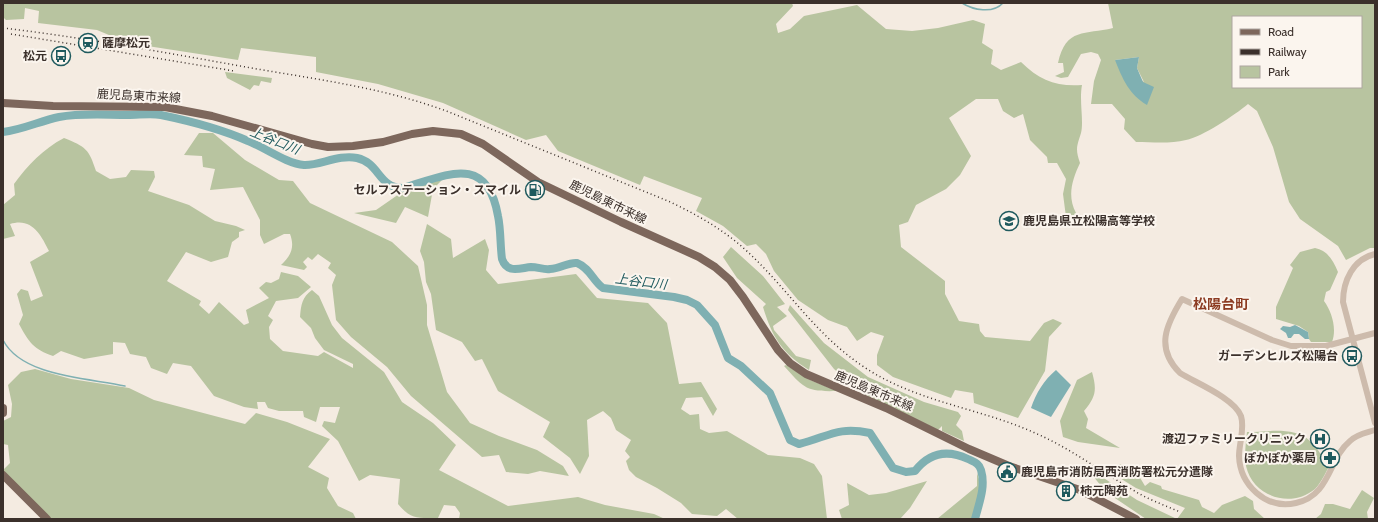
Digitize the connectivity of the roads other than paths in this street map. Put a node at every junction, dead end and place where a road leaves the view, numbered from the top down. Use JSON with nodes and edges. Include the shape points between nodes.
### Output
{"nodes":[{"id":1,"x":3,"y":103,"type":"edge"},
{"id":2,"x":1375,"y":254,"type":"edge"},
{"id":3,"x":1375,"y":333,"type":"edge"},
{"id":4,"x":1351,"y":339,"type":"junction"},
{"id":5,"x":3,"y":408,"type":"edge"},
{"id":6,"x":3,"y":413,"type":"edge"},
{"id":7,"x":1375,"y":423,"type":"edge"},
{"id":8,"x":1375,"y":430,"type":"edge"},
{"id":9,"x":3,"y":475,"type":"edge"},
{"id":10,"x":46,"y":519,"type":"edge"},
{"id":11,"x":1136,"y":519,"type":"edge"}],
"edges":[{"from":1,"to":11,"type":"main road","name":"鹿児島東市来線","via":[[176,108],[328,147],[371,144],[428,132],[461,134],[483,144],[538,182],[715,267],[730,280],[778,350],[790,363],[806,374],[886,408],[1009,466],[1080,490]]},
{"from":2,"to":4,"type":"street","via":[[1364,257],[1350,271],[1343,290]]},
{"from":3,"to":4,"type":"street"},
{"from":4,"to":7,"type":"street"},
{"from":4,"to":8,"type":"street","via":[[1318,347],[1282,344],[1182,298],[1172,314],[1165,333],[1167,355],[1174,368],[1229,401],[1237,410],[1242,427],[1239,456],[1242,470],[1248,484],[1262,497],[1285,504],[1302,501],[1322,487],[1348,442],[1356,436]]},
{"from":5,"to":6,"type":"main road"},
{"from":9,"to":10,"type":"main road"}]}
